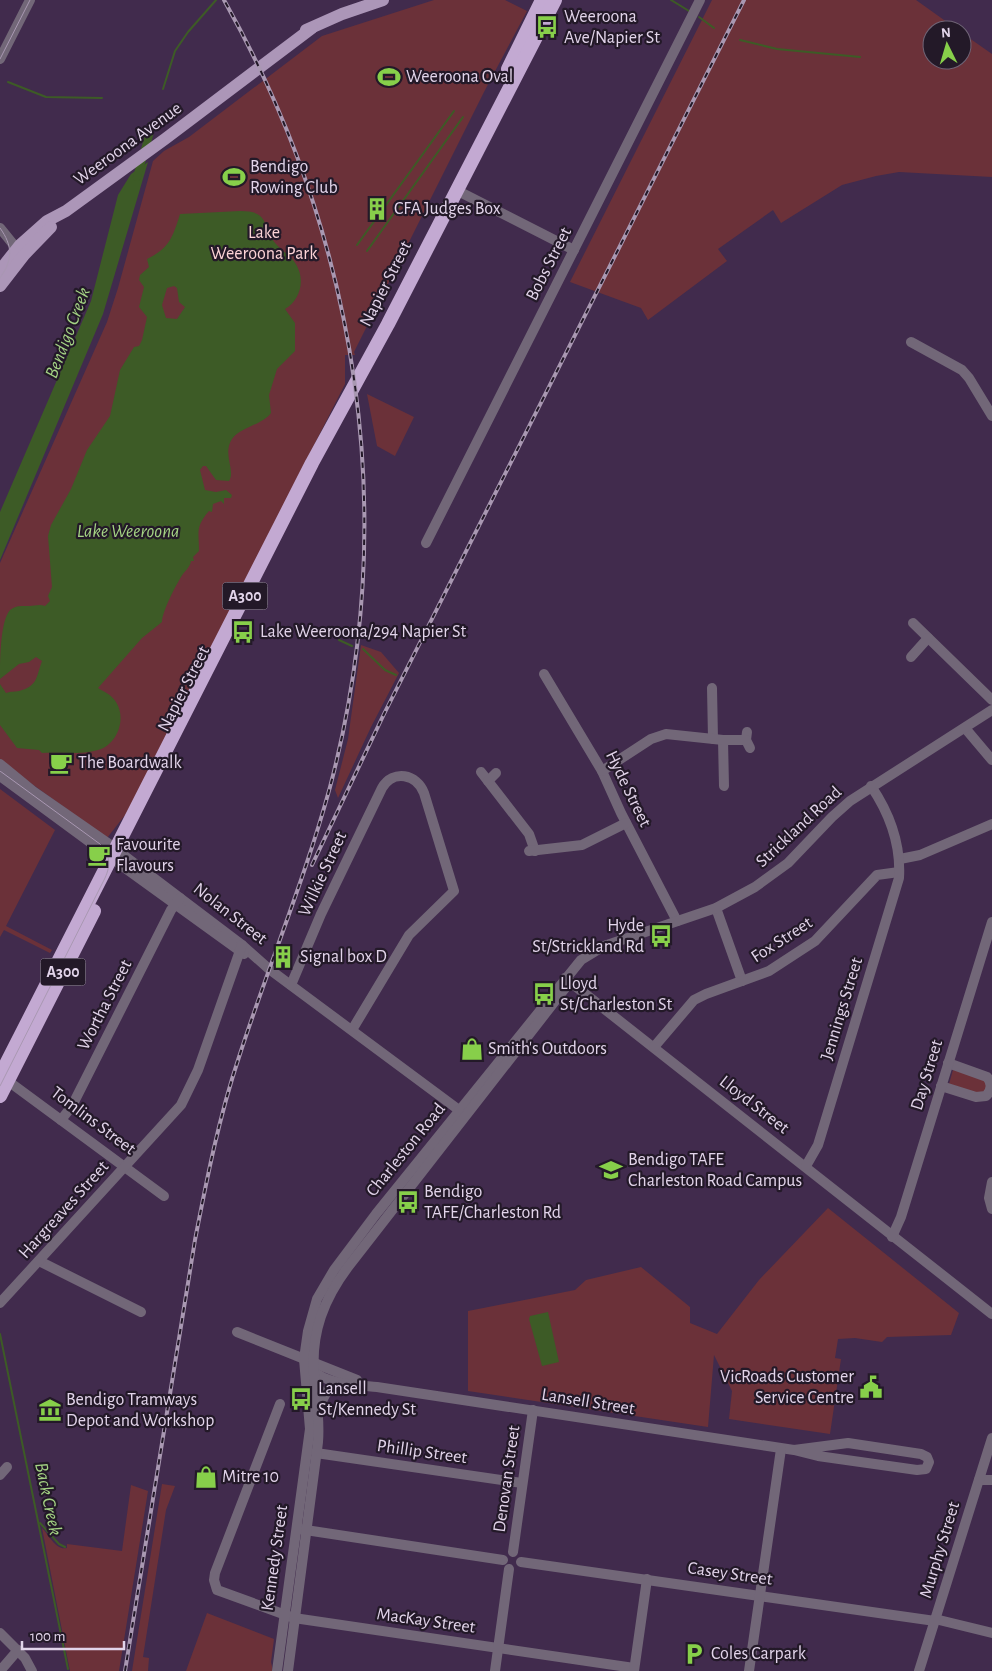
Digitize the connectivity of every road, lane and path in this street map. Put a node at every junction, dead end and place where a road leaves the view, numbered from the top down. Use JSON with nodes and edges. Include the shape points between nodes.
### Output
{"nodes":[{"id":1,"x":30,"y":0,"type":"edge"},
{"id":2,"x":383,"y":0,"type":"edge"},
{"id":3,"x":542,"y":0,"type":"edge"},
{"id":4,"x":556,"y":0,"type":"edge"},
{"id":5,"x":700,"y":0,"type":"edge"},
{"id":6,"x":0,"y":59,"type":"edge"},
{"id":7,"x":453,"y":188,"type":"junction"},
{"id":8,"x":0,"y":228,"type":"edge"},
{"id":9,"x":574,"y":250,"type":"junction"},
{"id":10,"x":20,"y":252,"type":"junction"},
{"id":11,"x":0,"y":270,"type":"edge"},
{"id":12,"x":0,"y":286,"type":"edge"},
{"id":13,"x":911,"y":342,"type":"dead end"},
{"id":14,"x":992,"y":416,"type":"edge"},
{"id":15,"x":426,"y":543,"type":"dead end"},
{"id":16,"x":913,"y":623,"type":"dead end"},
{"id":17,"x":928,"y":638,"type":"junction"},
{"id":18,"x":911,"y":657,"type":"dead end"},
{"id":19,"x":544,"y":674,"type":"dead end"},
{"id":20,"x":713,"y":687,"type":"dead end"},
{"id":21,"x":992,"y":700,"type":"edge"},
{"id":22,"x":992,"y":710,"type":"edge"},
{"id":23,"x":965,"y":728,"type":"junction"},
{"id":24,"x":718,"y":740,"type":"junction"},
{"id":25,"x":748,"y":740,"type":"dead end"},
{"id":26,"x":992,"y":760,"type":"edge"},
{"id":27,"x":0,"y":764,"type":"edge"},
{"id":28,"x":602,"y":771,"type":"junction"},
{"id":29,"x":481,"y":772,"type":"dead end"},
{"id":30,"x":0,"y":776,"type":"edge"},
{"id":31,"x":724,"y":786,"type":"dead end"},
{"id":32,"x":871,"y":786,"type":"junction"},
{"id":33,"x":626,"y":823,"type":"junction"},
{"id":34,"x":992,"y":824,"type":"edge"},
{"id":35,"x":116,"y":856,"type":"junction"},
{"id":36,"x":900,"y":859,"type":"junction"},
{"id":37,"x":900,"y":872,"type":"junction"},
{"id":38,"x":177,"y":901,"type":"junction"},
{"id":39,"x":716,"y":908,"type":"junction"},
{"id":40,"x":677,"y":922,"type":"junction"},
{"id":41,"x":992,"y":922,"type":"edge"},
{"id":42,"x":240,"y":948,"type":"junction"},
{"id":43,"x":567,"y":980,"type":"junction"},
{"id":44,"x":742,"y":981,"type":"junction"},
{"id":45,"x":292,"y":985,"type":"junction"},
{"id":46,"x":352,"y":1030,"type":"junction"},
{"id":47,"x":654,"y":1047,"type":"junction"},
{"id":48,"x":948,"y":1063,"type":"junction"},
{"id":49,"x":2,"y":1076,"type":"edge"},
{"id":50,"x":991,"y":1081,"type":"edge"},
{"id":51,"x":941,"y":1086,"type":"junction"},
{"id":52,"x":0,"y":1096,"type":"edge"},
{"id":53,"x":989,"y":1101,"type":"edge"},
{"id":54,"x":463,"y":1113,"type":"junction"},
{"id":55,"x":61,"y":1120,"type":"junction"},
{"id":56,"x":806,"y":1166,"type":"junction"},
{"id":57,"x":124,"y":1168,"type":"junction"},
{"id":58,"x":992,"y":1182,"type":"edge"},
{"id":59,"x":164,"y":1196,"type":"dead end"},
{"id":60,"x":992,"y":1209,"type":"edge"},
{"id":61,"x":892,"y":1237,"type":"junction"},
{"id":62,"x":39,"y":1261,"type":"junction"},
{"id":63,"x":1,"y":1303,"type":"edge"},
{"id":64,"x":141,"y":1312,"type":"dead end"},
{"id":65,"x":992,"y":1314,"type":"edge"},
{"id":66,"x":237,"y":1332,"type":"dead end"},
{"id":67,"x":309,"y":1365,"type":"junction"},
{"id":68,"x":348,"y":1384,"type":"junction"},
{"id":69,"x":377,"y":1386,"type":"junction"},
{"id":70,"x":280,"y":1404,"type":"dead end"},
{"id":71,"x":533,"y":1410,"type":"junction"},
{"id":72,"x":318,"y":1411,"type":"junction"},
{"id":73,"x":992,"y":1438,"type":"edge"},
{"id":74,"x":781,"y":1448,"type":"junction"},
{"id":75,"x":794,"y":1450,"type":"junction"},
{"id":76,"x":316,"y":1453,"type":"junction"},
{"id":77,"x":979,"y":1480,"type":"junction"},
{"id":78,"x":992,"y":1480,"type":"edge"},
{"id":79,"x":522,"y":1483,"type":"junction"},
{"id":80,"x":300,"y":1530,"type":"junction"},
{"id":81,"x":513,"y":1552,"type":"junction"},
{"id":82,"x":503,"y":1560,"type":"junction"},
{"id":83,"x":520,"y":1562,"type":"junction"},
{"id":84,"x":510,"y":1570,"type":"junction"},
{"id":85,"x":647,"y":1580,"type":"junction"},
{"id":86,"x":760,"y":1595,"type":"junction"},
{"id":87,"x":283,"y":1615,"type":"junction"},
{"id":88,"x":294,"y":1618,"type":"junction"},
{"id":89,"x":935,"y":1620,"type":"junction"},
{"id":90,"x":0,"y":1632,"type":"edge"},
{"id":91,"x":992,"y":1633,"type":"edge"},
{"id":92,"x":499,"y":1648,"type":"junction"},
{"id":93,"x":18,"y":1650,"type":"junction"},
{"id":94,"x":634,"y":1669,"type":"edge"},
{"id":95,"x":0,"y":1671,"type":"edge"},
{"id":96,"x":32,"y":1671,"type":"edge"},
{"id":97,"x":277,"y":1671,"type":"edge"},
{"id":98,"x":288,"y":1671,"type":"edge"},
{"id":99,"x":495,"y":1671,"type":"edge"},
{"id":100,"x":750,"y":1671,"type":"edge"},
{"id":101,"x":919,"y":1671,"type":"edge"}],
"edges":[{"from":1,"to":6,"type":"street"},
{"from":2,"to":10,"type":"main road","name":"Weeroona Avenue","via":[[312,28],[66,211]]},
{"from":3,"to":7,"type":"highway","name":"Napier Street","number":"A300"},
{"from":4,"to":7,"type":"highway","name":"Napier Street","number":"A300"},
{"from":5,"to":9,"type":"street","name":"Bobs Street"},
{"from":7,"to":9,"type":"street"},
{"from":7,"to":35,"type":"highway","name":"Napier Street","number":"A300"},
{"from":8,"to":10,"type":"street"},
{"from":9,"to":15,"type":"street","name":"Bobs Street"},
{"from":10,"to":11,"type":"main road","name":"Weeroona Avenue"},
{"from":10,"to":12,"type":"main road","name":"Weeroona Avenue"},
{"from":13,"to":14,"type":"street","via":[[962,370]]},
{"from":16,"to":17,"type":"street"},
{"from":17,"to":18,"type":"street"},
{"from":17,"to":21,"type":"street"},
{"from":19,"to":28,"type":"street","name":"Hyde Street"},
{"from":20,"to":24,"type":"street"},
{"from":22,"to":23,"type":"street","name":"Strickland Road"},
{"from":23,"to":26,"type":"street"},
{"from":23,"to":32,"type":"street","name":"Strickland Road"},
{"from":24,"to":25,"type":"street"},
{"from":24,"to":28,"type":"street","via":[[671,734],[661,736],[651,739]]},
{"from":24,"to":31,"type":"street"},
{"from":27,"to":35,"type":"street","name":"Nolan Street"},
{"from":28,"to":33,"type":"street","name":"Hyde Street"},
{"from":29,"to":33,"type":"street","via":[[492,777],[528,834],[532,851],[582,845]]},
{"from":30,"to":35,"type":"street","name":"Nolan Street"},
{"from":32,"to":36,"type":"street","name":"Jennings Street","via":[[892,827]]},
{"from":32,"to":39,"type":"street","name":"Strickland Road","via":[[839,810],[780,870]]},
{"from":33,"to":40,"type":"street","name":"Hyde Street"},
{"from":34,"to":36,"type":"street","via":[[920,855]]},
{"from":35,"to":38,"type":"street","name":"Nolan Street"},
{"from":35,"to":49,"type":"highway","name":"Napier Street","number":"A300"},
{"from":36,"to":37,"type":"street","name":"Jennings Street"},
{"from":37,"to":44,"type":"street","name":"Fox Street","via":[[877,875],[815,941],[769,971]]},
{"from":37,"to":56,"type":"street","name":"Jennings Street","via":[[818,1145]]},
{"from":38,"to":42,"type":"street","name":"Nolan Street"},
{"from":38,"to":55,"type":"street","name":"Wortha Street","via":[[72,1106]]},
{"from":39,"to":40,"type":"street","name":"Strickland Road"},
{"from":39,"to":44,"type":"street"},
{"from":40,"to":43,"type":"street","name":"Strickland Road","via":[[589,954]]},
{"from":41,"to":48,"type":"street","name":"Day Street"},
{"from":42,"to":45,"type":"street","name":"Nolan Street"},
{"from":42,"to":57,"type":"street","name":"Hargreaves Street","via":[[188,1093],[173,1115]]},
{"from":43,"to":47,"type":"street","name":"Lloyd Street"},
{"from":43,"to":54,"type":"street","name":"Charleston Road"},
{"from":44,"to":47,"type":"street","name":"Fox Street","via":[[694,1000]]},
{"from":45,"to":46,"type":"street","name":"Nolan Street"},
{"from":45,"to":46,"type":"street","name":"Wilkie Street","via":[[321,914],[376,799],[389,778],[408,777],[417,781],[454,889],[409,935]]},
{"from":46,"to":54,"type":"street","name":"Nolan Street"},
{"from":47,"to":56,"type":"street","name":"Lloyd Street"},
{"from":48,"to":50,"type":"street","via":[[986,1076]]},
{"from":48,"to":51,"type":"street","name":"Day Street"},
{"from":49,"to":52,"type":"highway","number":"A300"},
{"from":49,"to":55,"type":"street","name":"Tomlins Street"},
{"from":50,"to":53,"type":"street"},
{"from":51,"to":53,"type":"street"},
{"from":51,"to":61,"type":"street","name":"Day Street"},
{"from":54,"to":67,"type":"street","name":"Charleston Road","via":[[334,1286],[317,1326]]},
{"from":55,"to":57,"type":"street","name":"Tomlins Street"},
{"from":56,"to":61,"type":"street","name":"Lloyd Street"},
{"from":57,"to":59,"type":"street","name":"Tomlins Street"},
{"from":57,"to":62,"type":"street","name":"Hargreaves Street"},
{"from":58,"to":60,"type":"street","via":[[989,1198]]},
{"from":61,"to":65,"type":"street","name":"Lloyd Street"},
{"from":62,"to":63,"type":"street","name":"Hargreaves Street"},
{"from":62,"to":64,"type":"street"},
{"from":66,"to":67,"type":"street","name":"Lansell Street"},
{"from":67,"to":68,"type":"street","name":"Lansell Street","via":[[330,1380]]},
{"from":67,"to":69,"type":"street","name":"Lansell Street"},
{"from":67,"to":72,"type":"street","name":"Kennedy Street"},
{"from":67,"to":80,"type":"street","name":"Kennedy Street","via":[[310,1429]]},
{"from":68,"to":69,"type":"street","name":"Lansell Street"},
{"from":68,"to":72,"type":"street","via":[[328,1389]]},
{"from":69,"to":71,"type":"street","name":"Lansell Street"},
{"from":70,"to":87,"type":"street","name":"MacKay Street","via":[[214,1580],[217,1590]]},
{"from":71,"to":74,"type":"street","name":"Lansell Street"},
{"from":71,"to":79,"type":"street","name":"Denovan Street"},
{"from":72,"to":76,"type":"street","name":"Kennedy Street"},
{"from":73,"to":77,"type":"street","name":"Murphy Street"},
{"from":74,"to":75,"type":"street","name":"Lansell Street"},
{"from":74,"to":86,"type":"street"},
{"from":75,"to":75,"type":"street","name":"Lansell Street","via":[[852,1444],[921,1454],[929,1462],[926,1468],[917,1470]]},
{"from":76,"to":79,"type":"street","name":"Phillip Street"},
{"from":76,"to":80,"type":"street","name":"Kennedy Street"},
{"from":77,"to":78,"type":"street"},
{"from":77,"to":89,"type":"street","name":"Murphy Street"},
{"from":79,"to":81,"type":"street","name":"Denovan Street"},
{"from":80,"to":82,"type":"street"},
{"from":80,"to":87,"type":"street","name":"Kennedy Street"},
{"from":80,"to":88,"type":"street","name":"Kennedy Street"},
{"from":81,"to":82,"type":"street","via":[[505,1555]]},
{"from":81,"to":83,"type":"street","via":[[519,1556]]},
{"from":82,"to":84,"type":"street","via":[[504,1566]]},
{"from":83,"to":84,"type":"street","via":[[518,1567]]},
{"from":83,"to":85,"type":"street","name":"Casey Street"},
{"from":84,"to":92,"type":"street"},
{"from":85,"to":86,"type":"street","name":"Casey Street"},
{"from":85,"to":94,"type":"street"},
{"from":86,"to":89,"type":"street","name":"Casey Street"},
{"from":86,"to":100,"type":"street"},
{"from":87,"to":88,"type":"street","name":"MacKay Street"},
{"from":87,"to":97,"type":"street","name":"Kennedy Street"},
{"from":88,"to":92,"type":"street","name":"MacKay Street"},
{"from":88,"to":98,"type":"street","name":"Kennedy Street"},
{"from":89,"to":91,"type":"street","name":"Casey Street"},
{"from":89,"to":101,"type":"street","name":"Murphy Street"},
{"from":90,"to":93,"type":"street"},
{"from":92,"to":94,"type":"street","name":"MacKay Street"},
{"from":92,"to":99,"type":"street"},
{"from":93,"to":95,"type":"street"},
{"from":93,"to":96,"type":"street"}]}
